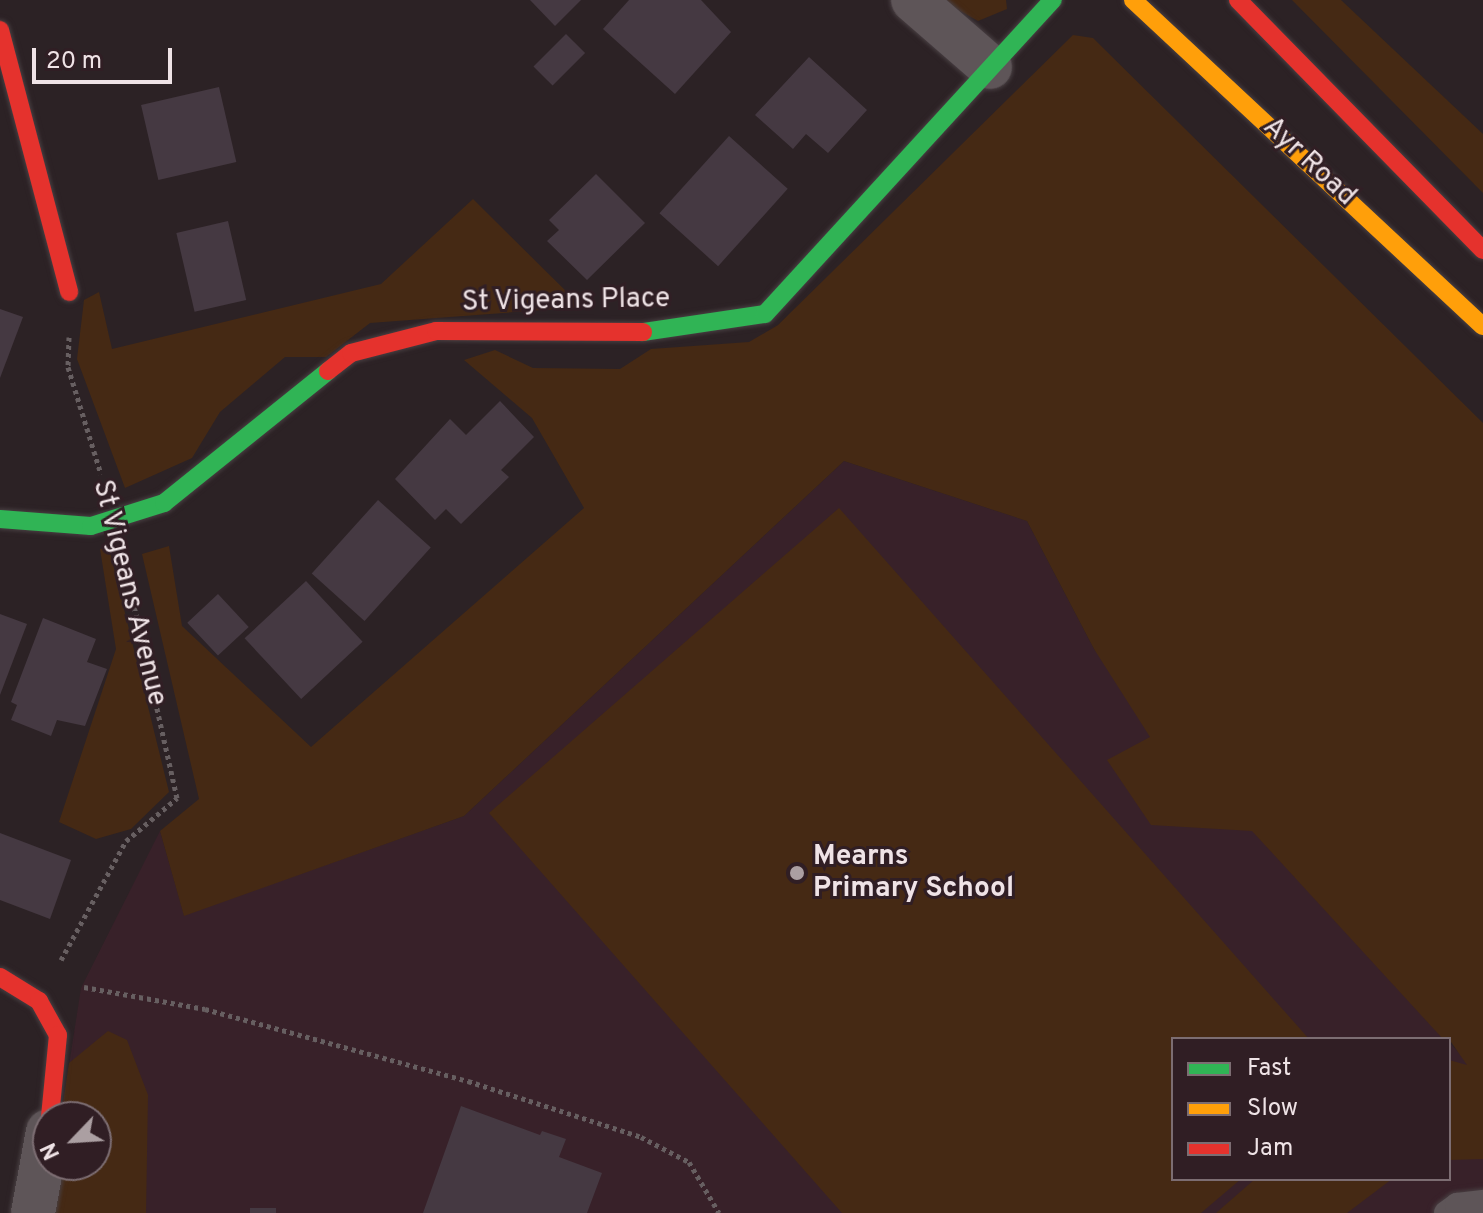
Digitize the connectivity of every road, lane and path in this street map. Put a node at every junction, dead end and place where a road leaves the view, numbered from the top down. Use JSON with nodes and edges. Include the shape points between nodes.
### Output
{"nodes":[{"id":1,"x":913,"y":0,"type":"edge"},
{"id":2,"x":1053,"y":0,"type":"edge"},
{"id":3,"x":1133,"y":0,"type":"edge"},
{"id":4,"x":1238,"y":0,"type":"edge"},
{"id":5,"x":0,"y":30,"type":"edge"},
{"id":6,"x":990,"y":67,"type":"junction"},
{"id":7,"x":1483,"y":250,"type":"edge"},
{"id":8,"x":69,"y":292,"type":"joint"},
{"id":9,"x":1483,"y":326,"type":"edge"},
{"id":10,"x":0,"y":519,"type":"edge"},
{"id":11,"x":114,"y":519,"type":"junction"},
{"id":12,"x":0,"y":977,"type":"edge"},
{"id":13,"x":50,"y":980,"type":"junction"},
{"id":14,"x":39,"y":1001,"type":"junction"},
{"id":15,"x":52,"y":1101,"type":"edge"},
{"id":16,"x":39,"y":1181,"type":"edge"},
{"id":17,"x":1483,"y":1202,"type":"edge"},
{"id":18,"x":33,"y":1213,"type":"edge"},
{"id":19,"x":719,"y":1213,"type":"edge"},
{"id":20,"x":1446,"y":1213,"type":"edge"}],
"edges":[{"from":1,"to":6,"type":"street"},
{"from":2,"to":6,"type":"street","name":"St Vigeans Place"},
{"from":3,"to":9,"type":"street","name":"Ayr Road"},
{"from":4,"to":7,"type":"street"},
{"from":5,"to":8,"type":"street"},
{"from":6,"to":11,"type":"street","name":"St Vigeans Place","via":[[765,314],[649,332],[436,331],[351,353],[164,503]]},
{"from":8,"to":11,"type":"path","name":"St Vigeans Avenue","via":[[68,367]]},
{"from":10,"to":11,"type":"street","name":"St Vigeans Place","via":[[91,526]]},
{"from":11,"to":13,"type":"path","name":"St Vigeans Avenue","via":[[177,798],[126,841]]},
{"from":12,"to":14,"type":"street"},
{"from":13,"to":14,"type":"path","name":"St Vigeans Avenue"},
{"from":13,"to":19,"type":"path","via":[[205,1009],[468,1081],[641,1137],[689,1162]]},
{"from":14,"to":15,"type":"street","via":[[58,1035]]},
{"from":16,"to":18,"type":"street"},
{"from":17,"to":20,"type":"lane","via":[[1457,1205]]}]}
